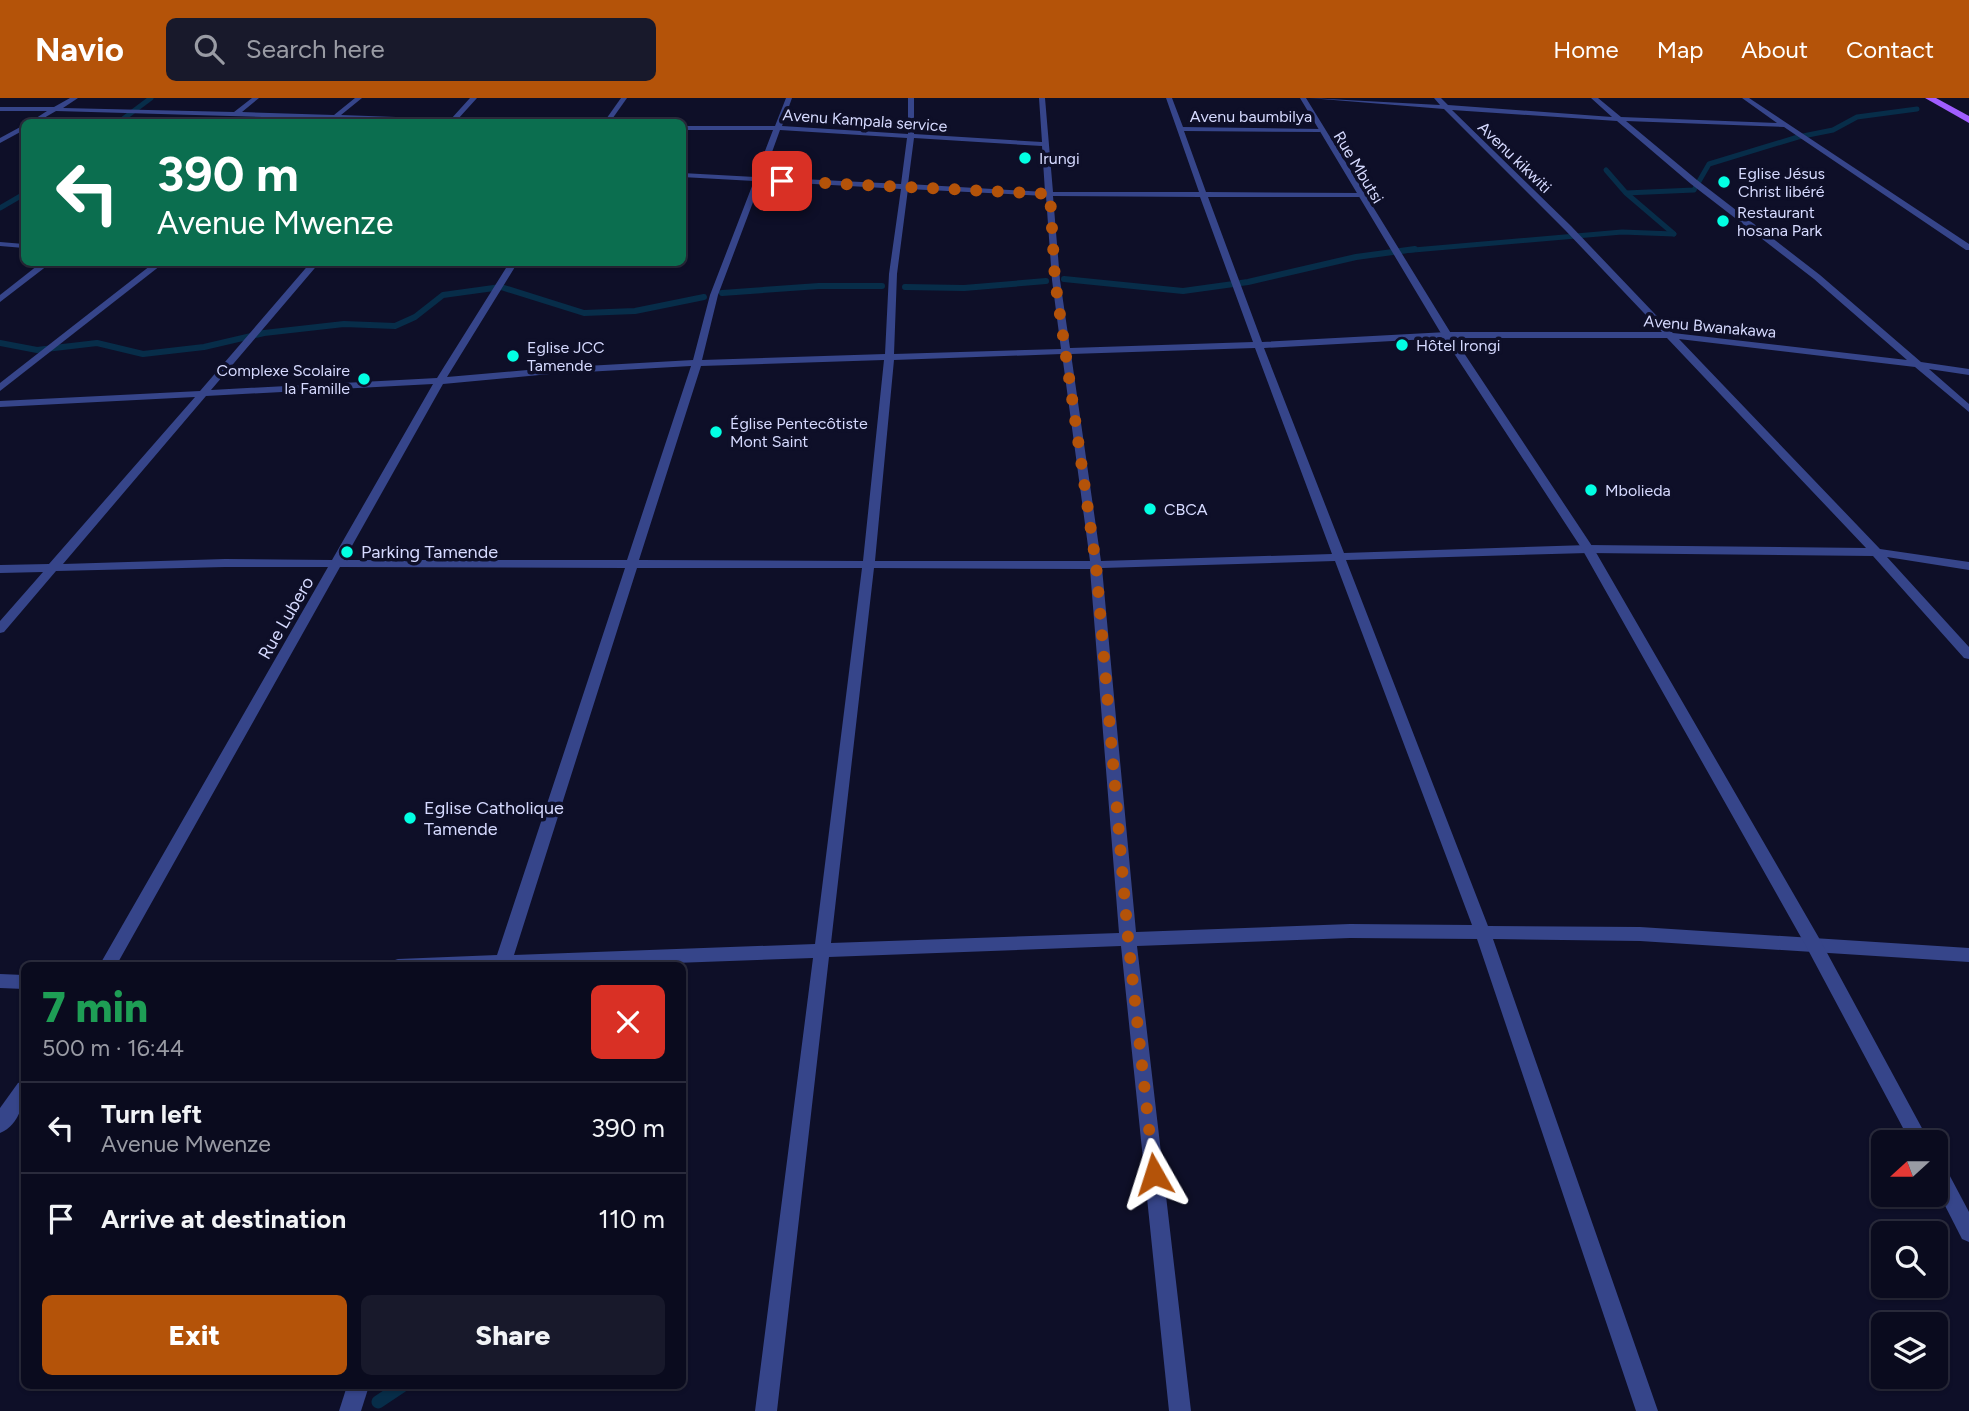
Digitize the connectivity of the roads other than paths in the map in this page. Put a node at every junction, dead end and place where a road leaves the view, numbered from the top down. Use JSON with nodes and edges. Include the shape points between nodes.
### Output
{"nodes":[{"id":1,"x":75,"y":98,"type":"edge"},
{"id":2,"x":257,"y":98,"type":"edge"},
{"id":3,"x":359,"y":98,"type":"edge"},
{"id":4,"x":474,"y":98,"type":"edge"},
{"id":5,"x":624,"y":98,"type":"edge"},
{"id":6,"x":789,"y":98,"type":"edge"},
{"id":7,"x":911,"y":98,"type":"edge"},
{"id":8,"x":1042,"y":98,"type":"edge"},
{"id":9,"x":1169,"y":98,"type":"edge"},
{"id":10,"x":1303,"y":98,"type":"edge"},
{"id":11,"x":1312,"y":98,"type":"edge"},
{"id":12,"x":1437,"y":98,"type":"edge"},
{"id":13,"x":1594,"y":98,"type":"edge"},
{"id":14,"x":1745,"y":98,"type":"edge"},
{"id":15,"x":1929,"y":98,"type":"edge"},
{"id":16,"x":1442,"y":106,"type":"junction"},
{"id":17,"x":0,"y":109,"type":"edge"},
{"id":18,"x":56,"y":109,"type":"junction"},
{"id":19,"x":235,"y":114,"type":"junction"},
{"id":20,"x":38,"y":119,"type":"edge"},
{"id":21,"x":231,"y":119,"type":"edge"},
{"id":22,"x":317,"y":119,"type":"edge"},
{"id":23,"x":334,"y":119,"type":"edge"},
{"id":24,"x":456,"y":119,"type":"edge"},
{"id":25,"x":609,"y":119,"type":"edge"},
{"id":26,"x":1618,"y":119,"type":"junction"},
{"id":27,"x":1969,"y":120,"type":"edge"},
{"id":28,"x":1788,"y":125,"type":"junction"},
{"id":29,"x":686,"y":128,"type":"edge"},
{"id":30,"x":778,"y":128,"type":"junction"},
{"id":31,"x":21,"y":129,"type":"edge"},
{"id":32,"x":1181,"y":129,"type":"junction"},
{"id":33,"x":1320,"y":130,"type":"junction"},
{"id":34,"x":911,"y":137,"type":"junction"},
{"id":35,"x":0,"y":141,"type":"edge"},
{"id":36,"x":1045,"y":144,"type":"junction"},
{"id":37,"x":686,"y":175,"type":"edge"},
{"id":38,"x":758,"y":179,"type":"junction"},
{"id":39,"x":905,"y":188,"type":"junction"},
{"id":40,"x":1050,"y":194,"type":"junction"},
{"id":41,"x":1359,"y":195,"type":"junction"},
{"id":42,"x":1203,"y":196,"type":"junction"},
{"id":43,"x":0,"y":244,"type":"edge"},
{"id":44,"x":21,"y":246,"type":"edge"},
{"id":45,"x":1969,"y":248,"type":"edge"},
{"id":46,"x":43,"y":266,"type":"edge"},
{"id":47,"x":156,"y":266,"type":"edge"},
{"id":48,"x":313,"y":266,"type":"edge"},
{"id":49,"x":512,"y":266,"type":"edge"},
{"id":50,"x":0,"y":299,"type":"edge"},
{"id":51,"x":1447,"y":335,"type":"junction"},
{"id":52,"x":1667,"y":335,"type":"junction"},
{"id":53,"x":1260,"y":345,"type":"junction"},
{"id":54,"x":1065,"y":351,"type":"junction"},
{"id":55,"x":889,"y":358,"type":"junction"},
{"id":56,"x":697,"y":363,"type":"junction"},
{"id":57,"x":1921,"y":367,"type":"junction"},
{"id":58,"x":1969,"y":372,"type":"edge"},
{"id":59,"x":440,"y":382,"type":"junction"},
{"id":60,"x":0,"y":388,"type":"edge"},
{"id":61,"x":202,"y":395,"type":"junction"},
{"id":62,"x":0,"y":404,"type":"edge"},
{"id":63,"x":1969,"y":409,"type":"edge"},
{"id":64,"x":1588,"y":550,"type":"junction"},
{"id":65,"x":1876,"y":552,"type":"junction"},
{"id":66,"x":1339,"y":557,"type":"junction"},
{"id":67,"x":869,"y":562,"type":"junction"},
{"id":68,"x":337,"y":565,"type":"junction"},
{"id":69,"x":1096,"y":565,"type":"junction"},
{"id":70,"x":53,"y":566,"type":"junction"},
{"id":71,"x":630,"y":566,"type":"junction"},
{"id":72,"x":1969,"y":566,"type":"edge"},
{"id":73,"x":0,"y":569,"type":"edge"},
{"id":74,"x":0,"y":629,"type":"edge"},
{"id":75,"x":1969,"y":655,"type":"edge"},
{"id":76,"x":1483,"y":933,"type":"junction"},
{"id":77,"x":1128,"y":938,"type":"junction"},
{"id":78,"x":1813,"y":943,"type":"junction"},
{"id":79,"x":823,"y":948,"type":"junction"},
{"id":80,"x":1969,"y":955,"type":"edge"},
{"id":81,"x":109,"y":962,"type":"edge"},
{"id":82,"x":503,"y":962,"type":"edge"},
{"id":83,"x":524,"y":962,"type":"edge"},
{"id":84,"x":0,"y":981,"type":"edge"},
{"id":85,"x":21,"y":982,"type":"edge"},
{"id":86,"x":21,"y":1094,"type":"edge"},
{"id":87,"x":0,"y":1125,"type":"edge"},
{"id":88,"x":1914,"y":1130,"type":"edge"},
{"id":89,"x":1948,"y":1193,"type":"edge"},
{"id":90,"x":1969,"y":1232,"type":"edge"},
{"id":91,"x":357,"y":1389,"type":"edge"},
{"id":92,"x":350,"y":1411,"type":"edge"},
{"id":93,"x":766,"y":1411,"type":"edge"},
{"id":94,"x":1180,"y":1411,"type":"edge"},
{"id":95,"x":1647,"y":1411,"type":"edge"}],
"edges":[{"from":1,"to":18,"type":"street"},
{"from":2,"to":19,"type":"street"},
{"from":3,"to":23,"type":"street"},
{"from":4,"to":24,"type":"street"},
{"from":5,"to":25,"type":"street"},
{"from":6,"to":30,"type":"street"},
{"from":7,"to":34,"type":"street"},
{"from":8,"to":36,"type":"street"},
{"from":9,"to":32,"type":"street"},
{"from":10,"to":33,"type":"street","name":"Rue Mbutsi"},
{"from":11,"to":16,"type":"street"},
{"from":12,"to":16,"type":"street","name":"Avenu kikwiti"},
{"from":13,"to":26,"type":"street"},
{"from":14,"to":28,"type":"street"},
{"from":15,"to":27,"type":"main road"},
{"from":16,"to":26,"type":"street"},
{"from":16,"to":52,"type":"street","name":"Avenu kikwiti","via":[[1577,237]]},
{"from":17,"to":18,"type":"street"},
{"from":18,"to":19,"type":"street"},
{"from":18,"to":20,"type":"street"},
{"from":19,"to":21,"type":"street"},
{"from":19,"to":22,"type":"street"},
{"from":26,"to":28,"type":"street"},
{"from":26,"to":57,"type":"street","via":[[1817,277]]},
{"from":28,"to":45,"type":"street"},
{"from":29,"to":30,"type":"street","name":"Avenu Kampala service"},
{"from":30,"to":34,"type":"street","name":"Avenu Kampala service"},
{"from":30,"to":38,"type":"street"},
{"from":31,"to":35,"type":"street"},
{"from":32,"to":33,"type":"street","name":"Avenu baumbilya"},
{"from":32,"to":42,"type":"street"},
{"from":33,"to":41,"type":"street","name":"Rue Mbutsi"},
{"from":34,"to":36,"type":"street","name":"Avenu Kampala service"},
{"from":34,"to":39,"type":"street"},
{"from":36,"to":40,"type":"street"},
{"from":37,"to":38,"type":"street"},
{"from":38,"to":39,"type":"street"},
{"from":38,"to":56,"type":"street","via":[[714,295]]},
{"from":39,"to":40,"type":"street"},
{"from":39,"to":55,"type":"street","via":[[893,274]]},
{"from":40,"to":42,"type":"street"},
{"from":40,"to":54,"type":"street"},
{"from":41,"to":42,"type":"street"},
{"from":41,"to":51,"type":"street","name":"Rue Mbutsi"},
{"from":42,"to":53,"type":"street"},
{"from":43,"to":44,"type":"street"},
{"from":46,"to":50,"type":"street"},
{"from":47,"to":60,"type":"street"},
{"from":48,"to":61,"type":"street"},
{"from":49,"to":59,"type":"street","name":"Rue Lubero"},
{"from":51,"to":52,"type":"street","name":"Avenu Bwanakawa"},
{"from":51,"to":53,"type":"street","name":"Avenu Bwanakawa"},
{"from":51,"to":64,"type":"street","name":"Rue Mbutsi"},
{"from":52,"to":57,"type":"street","name":"Avenu Bwanakawa"},
{"from":52,"to":65,"type":"street","name":"Avenu kikwiti"},
{"from":53,"to":54,"type":"street","name":"Avenu Bwanakawa"},
{"from":53,"to":66,"type":"street"},
{"from":54,"to":55,"type":"street","name":"Avenu Bwanakawa"},
{"from":54,"to":69,"type":"street"},
{"from":55,"to":56,"type":"street","name":"Avenu Bwanakawa"},
{"from":55,"to":67,"type":"street"},
{"from":56,"to":59,"type":"street","name":"Avenu Bwanakawa"},
{"from":56,"to":71,"type":"street"},
{"from":57,"to":58,"type":"street","name":"Avenu Bwanakawa"},
{"from":57,"to":63,"type":"street"},
{"from":59,"to":61,"type":"street","name":"Avenu Bwanakawa"},
{"from":59,"to":68,"type":"street","name":"Rue Lubero"},
{"from":61,"to":62,"type":"street","name":"Avenu Bwanakawa"},
{"from":61,"to":70,"type":"street"},
{"from":64,"to":65,"type":"street"},
{"from":64,"to":66,"type":"street"},
{"from":64,"to":78,"type":"street","name":"Rue Mbutsi"},
{"from":65,"to":72,"type":"street"},
{"from":65,"to":75,"type":"street","name":"Avenu kikwiti"},
{"from":66,"to":69,"type":"street"},
{"from":66,"to":76,"type":"street"},
{"from":67,"to":69,"type":"street"},
{"from":67,"to":71,"type":"street"},
{"from":67,"to":79,"type":"street"},
{"from":68,"to":70,"type":"street"},
{"from":68,"to":71,"type":"street"},
{"from":68,"to":81,"type":"street","name":"Rue Lubero"},
{"from":69,"to":77,"type":"street"},
{"from":70,"to":73,"type":"street"},
{"from":70,"to":74,"type":"street"},
{"from":71,"to":82,"type":"street"},
{"from":76,"to":77,"type":"street","via":[[1350,931]]},
{"from":76,"to":78,"type":"street","via":[[1640,934]]},
{"from":76,"to":95,"type":"street"},
{"from":77,"to":79,"type":"street"},
{"from":77,"to":94,"type":"street"},
{"from":78,"to":80,"type":"street"},
{"from":78,"to":88,"type":"street","name":"Rue Mbutsi"},
{"from":79,"to":83,"type":"street"},
{"from":79,"to":93,"type":"street"},
{"from":84,"to":85,"type":"street"},
{"from":86,"to":87,"type":"street"},
{"from":89,"to":90,"type":"street"},
{"from":91,"to":92,"type":"street"}]}
